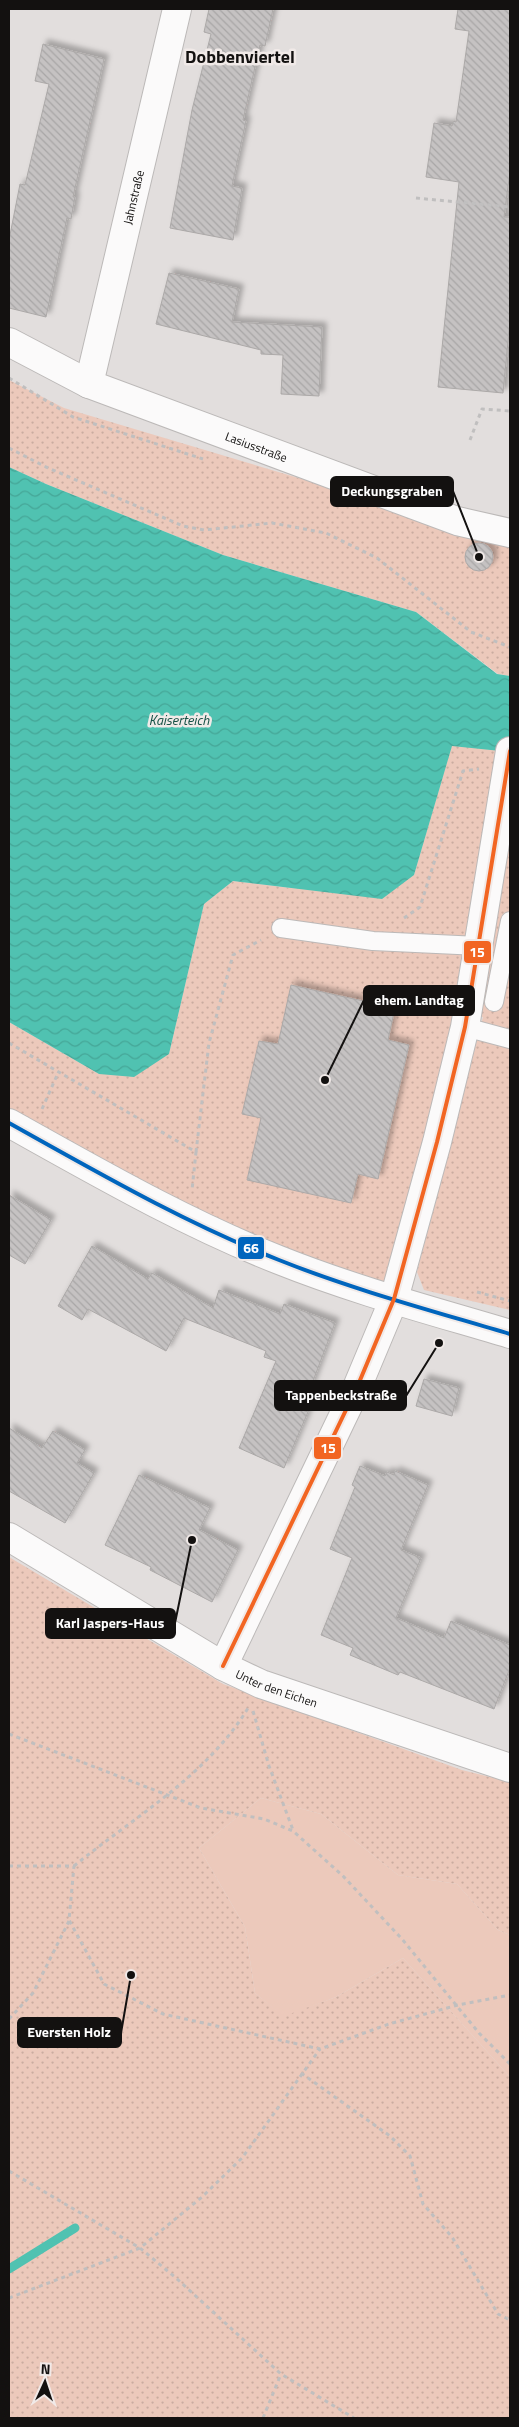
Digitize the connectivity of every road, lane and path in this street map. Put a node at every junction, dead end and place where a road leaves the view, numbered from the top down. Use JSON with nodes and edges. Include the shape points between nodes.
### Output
{"nodes":[{"id":1,"x":177,"y":9,"type":"edge"},
{"id":2,"x":416,"y":198,"type":"dead end"},
{"id":3,"x":510,"y":207,"type":"edge"},
{"id":4,"x":9,"y":342,"type":"edge"},
{"id":5,"x":89,"y":384,"type":"junction"},
{"id":6,"x":510,"y":411,"type":"edge"},
{"id":7,"x":470,"y":440,"type":"dead end"},
{"id":8,"x":9,"y":448,"type":"edge"},
{"id":9,"x":510,"y":533,"type":"edge"},
{"id":10,"x":510,"y":647,"type":"edge"},
{"id":11,"x":510,"y":758,"type":"edge"},
{"id":12,"x":505,"y":826,"type":"edge"},
{"id":13,"x":510,"y":921,"type":"edge"},
{"id":14,"x":281,"y":928,"type":"joint"},
{"id":15,"x":373,"y":941,"type":"junction"},
{"id":16,"x":479,"y":946,"type":"junction"},
{"id":17,"x":494,"y":1002,"type":"dead end"},
{"id":18,"x":465,"y":1027,"type":"junction"},
{"id":19,"x":510,"y":1038,"type":"edge"},
{"id":20,"x":9,"y":1043,"type":"edge"},
{"id":21,"x":58,"y":1073,"type":"junction"},
{"id":22,"x":33,"y":1105,"type":"dead end"},
{"id":23,"x":41,"y":1109,"type":"junction"},
{"id":24,"x":50,"y":1114,"type":"dead end"},
{"id":25,"x":19,"y":1128,"type":"edge"},
{"id":26,"x":196,"y":1152,"type":"junction"},
{"id":27,"x":183,"y":1190,"type":"dead end"},
{"id":28,"x":394,"y":1299,"type":"junction"},
{"id":29,"x":510,"y":1334,"type":"edge"},
{"id":30,"x":9,"y":1537,"type":"edge"},
{"id":31,"x":223,"y":1666,"type":"junction"},
{"id":32,"x":9,"y":1734,"type":"edge"},
{"id":33,"x":510,"y":1768,"type":"edge"},
{"id":34,"x":169,"y":1795,"type":"junction"},
{"id":35,"x":293,"y":1831,"type":"junction"},
{"id":36,"x":9,"y":1866,"type":"edge"},
{"id":37,"x":74,"y":1866,"type":"junction"},
{"id":38,"x":69,"y":1920,"type":"junction"},
{"id":39,"x":510,"y":1995,"type":"edge"},
{"id":40,"x":458,"y":2005,"type":"junction"},
{"id":41,"x":9,"y":2019,"type":"edge"},
{"id":42,"x":320,"y":2049,"type":"junction"},
{"id":43,"x":510,"y":2064,"type":"edge"},
{"id":44,"x":301,"y":2073,"type":"junction"},
{"id":45,"x":9,"y":2171,"type":"edge"},
{"id":46,"x":140,"y":2248,"type":"junction"},
{"id":47,"x":9,"y":2298,"type":"edge"},
{"id":48,"x":510,"y":2320,"type":"edge"},
{"id":49,"x":281,"y":2374,"type":"junction"},
{"id":50,"x":263,"y":2418,"type":"edge"},
{"id":51,"x":354,"y":2418,"type":"edge"}],
"edges":[{"from":1,"to":5,"type":"street","name":"Jahnstraße"},
{"from":2,"to":3,"type":"path"},
{"from":4,"to":5,"type":"street","name":"Lasiusstraße"},
{"from":5,"to":9,"type":"street","name":"Lasiusstraße","via":[[457,521]]},
{"from":6,"to":7,"type":"path","via":[[482,409]]},
{"from":8,"to":10,"type":"path","via":[[183,526],[204,530],[272,523],[326,533],[377,558],[471,632]]},
{"from":11,"to":12,"type":"street"},
{"from":11,"to":15,"type":"path","via":[[463,771],[420,907]]},
{"from":12,"to":16,"type":"street"},
{"from":13,"to":17,"type":"lane"},
{"from":14,"to":15,"type":"lane"},
{"from":14,"to":26,"type":"path","via":[[233,955],[209,1043]]},
{"from":15,"to":16,"type":"lane"},
{"from":16,"to":18,"type":"street"},
{"from":18,"to":19,"type":"lane"},
{"from":18,"to":28,"type":"street"},
{"from":20,"to":21,"type":"path"},
{"from":21,"to":23,"type":"path"},
{"from":21,"to":26,"type":"path"},
{"from":22,"to":23,"type":"path"},
{"from":23,"to":24,"type":"path"},
{"from":23,"to":25,"type":"path"},
{"from":25,"to":28,"type":"street","via":[[189,1220],[279,1260]]},
{"from":26,"to":27,"type":"path","via":[[192,1195]]},
{"from":28,"to":29,"type":"street"},
{"from":28,"to":31,"type":"street","via":[[358,1385]]},
{"from":30,"to":31,"type":"street","name":"Unter den Eichen"},
{"from":31,"to":33,"type":"street","name":"Unter den Eichen","via":[[261,1684]]},
{"from":32,"to":34,"type":"path"},
{"from":34,"to":35,"type":"path","via":[[201,1808],[264,1819]]},
{"from":34,"to":35,"type":"path","via":[[240,1722],[250,1704]]},
{"from":34,"to":37,"type":"path"},
{"from":35,"to":40,"type":"path","via":[[350,1883]]},
{"from":36,"to":37,"type":"path"},
{"from":37,"to":38,"type":"path"},
{"from":38,"to":41,"type":"path","via":[[33,1994]]},
{"from":38,"to":42,"type":"path","via":[[104,1984],[163,2014]]},
{"from":39,"to":40,"type":"path"},
{"from":40,"to":42,"type":"path","via":[[389,2024]]},
{"from":40,"to":43,"type":"path"},
{"from":42,"to":44,"type":"path"},
{"from":44,"to":46,"type":"path","via":[[242,2158],[202,2197]]},
{"from":44,"to":48,"type":"path","via":[[390,2136],[410,2156],[423,2204],[452,2238],[498,2314]]},
{"from":45,"to":46,"type":"path"},
{"from":46,"to":47,"type":"path"},
{"from":46,"to":49,"type":"path"},
{"from":49,"to":50,"type":"path"},
{"from":49,"to":51,"type":"path"}]}
